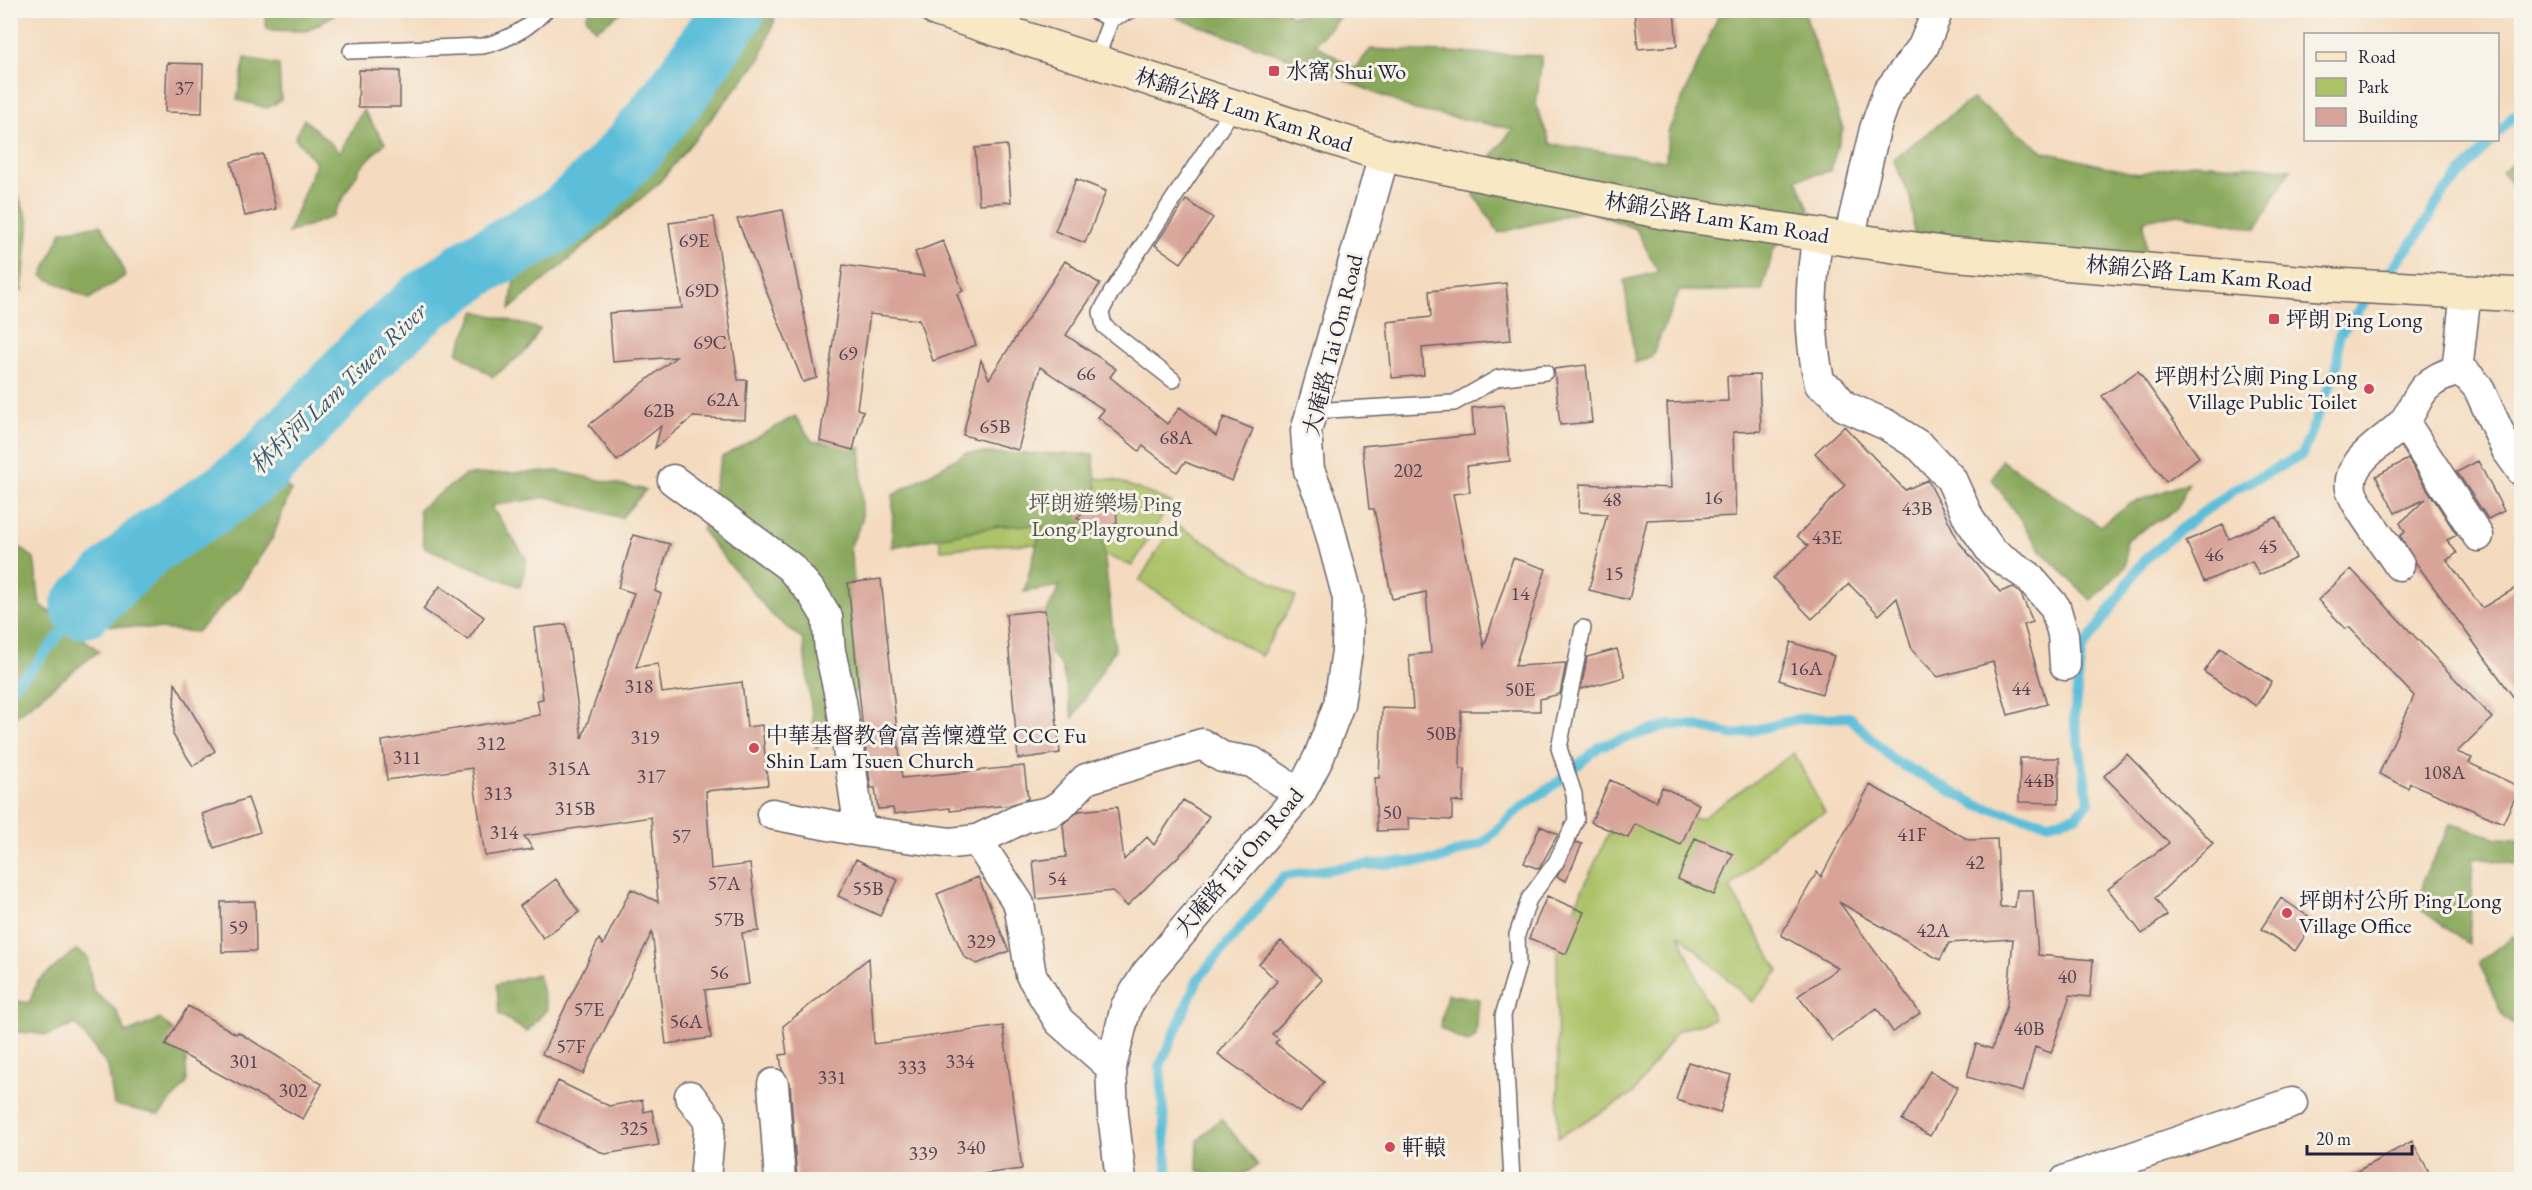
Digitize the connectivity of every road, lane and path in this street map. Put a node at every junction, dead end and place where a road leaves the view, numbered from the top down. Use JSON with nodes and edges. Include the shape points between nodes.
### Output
{"nodes":[{"id":1,"x":546,"y":10,"type":"edge"},
{"id":2,"x":937,"y":10,"type":"edge"},
{"id":3,"x":1090,"y":10,"type":"edge"},
{"id":4,"x":1132,"y":10,"type":"edge"},
{"id":5,"x":1938,"y":10,"type":"edge"},
{"id":6,"x":1111,"y":19,"type":"junction"},
{"id":7,"x":351,"y":51,"type":"dead end"},
{"id":8,"x":1095,"y":62,"type":"junction"},
{"id":9,"x":1235,"y":106,"type":"junction"},
{"id":10,"x":1384,"y":155,"type":"junction"},
{"id":11,"x":1833,"y":237,"type":"junction"},
{"id":12,"x":2466,"y":291,"type":"junction"},
{"id":13,"x":2522,"y":295,"type":"edge"},
{"id":14,"x":2457,"y":371,"type":"junction"},
{"id":15,"x":1545,"y":372,"type":"dead end"},
{"id":16,"x":1173,"y":380,"type":"dead end"},
{"id":17,"x":1311,"y":411,"type":"junction"},
{"id":18,"x":2404,"y":422,"type":"junction"},
{"id":19,"x":2522,"y":471,"type":"edge"},
{"id":20,"x":673,"y":480,"type":"dead end"},
{"id":21,"x":2478,"y":536,"type":"dead end"},
{"id":22,"x":2399,"y":565,"type":"dead end"},
{"id":23,"x":1583,"y":628,"type":"dead end"},
{"id":24,"x":2065,"y":665,"type":"dead end"},
{"id":25,"x":1300,"y":794,"type":"junction"},
{"id":26,"x":772,"y":814,"type":"dead end"},
{"id":27,"x":860,"y":831,"type":"junction"},
{"id":28,"x":977,"y":840,"type":"junction"},
{"id":29,"x":1111,"y":1067,"type":"junction"},
{"id":30,"x":773,"y":1084,"type":"dead end"},
{"id":31,"x":690,"y":1096,"type":"dead end"},
{"id":32,"x":2292,"y":1104,"type":"dead end"},
{"id":33,"x":705,"y":1179,"type":"edge"},
{"id":34,"x":780,"y":1179,"type":"edge"},
{"id":35,"x":1121,"y":1179,"type":"edge"},
{"id":36,"x":1512,"y":1179,"type":"edge"},
{"id":37,"x":2066,"y":1179,"type":"edge"}],
"edges":[{"from":1,"to":7,"type":"lane","via":[[518,34],[483,46]]},
{"from":2,"to":8,"type":"main road","name":"林錦公路 Lam Kam Road"},
{"from":3,"to":6,"type":"lane"},
{"from":4,"to":6,"type":"lane"},
{"from":5,"to":11,"type":"street","via":[[1923,47],[1888,92]]},
{"from":6,"to":8,"type":"lane"},
{"from":8,"to":9,"type":"main road","name":"林錦公路 Lam Kam Road"},
{"from":9,"to":10,"type":"main road","name":"林錦公路 Lam Kam Road"},
{"from":9,"to":16,"type":"lane","via":[[1110,292],[1101,312],[1104,326]]},
{"from":10,"to":11,"type":"main road","name":"林錦公路 Lam Kam Road","via":[[1668,213]]},
{"from":10,"to":17,"type":"street","name":"大庵路 Tai Om Road"},
{"from":11,"to":12,"type":"main road","name":"林錦公路 Lam Kam Road","via":[[1949,254],[2334,285]]},
{"from":11,"to":24,"type":"street","via":[[1812,280],[1814,358],[1820,384],[1844,406],[1887,425],[1921,447],[1952,479],[1969,519],[1992,552],[2028,576],[2055,607],[2063,634]]},
{"from":12,"to":13,"type":"main road","name":"林錦公路 Lam Kam Road"},
{"from":12,"to":14,"type":"street"},
{"from":14,"to":18,"type":"street","via":[[2424,389]]},
{"from":14,"to":19,"type":"street","via":[[2478,387],[2507,450]]},
{"from":15,"to":17,"type":"lane","via":[[1498,378],[1454,403]]},
{"from":17,"to":25,"type":"street","name":"大庵路 Tai Om Road","via":[[1306,431],[1309,470],[1322,501],[1348,598],[1347,651],[1339,704]]},
{"from":18,"to":21,"type":"street"},
{"from":18,"to":22,"type":"street","via":[[2359,463],[2351,474],[2350,488],[2355,503]]},
{"from":20,"to":27,"type":"street","via":[[790,567],[827,617]]},
{"from":23,"to":36,"type":"lane","via":[[1559,748],[1574,795],[1576,820],[1556,862],[1530,899],[1517,935],[1518,964],[1503,1016]]},
{"from":25,"to":28,"type":"street","via":[[1252,762],[1222,757],[1202,744],[1086,779],[1050,812],[1025,817]]},
{"from":25,"to":29,"type":"street","name":"大庵路 Tai Om Road","via":[[1147,973],[1126,1007]]},
{"from":26,"to":27,"type":"street"},
{"from":27,"to":28,"type":"street","via":[[951,843]]},
{"from":28,"to":29,"type":"street","via":[[1019,904],[1031,975],[1059,1021]]},
{"from":29,"to":35,"type":"street","name":"大庵路 Tai Om Road"},
{"from":30,"to":34,"type":"street"},
{"from":31,"to":33,"type":"street","via":[[710,1122]]},
{"from":32,"to":37,"type":"street"}]}
